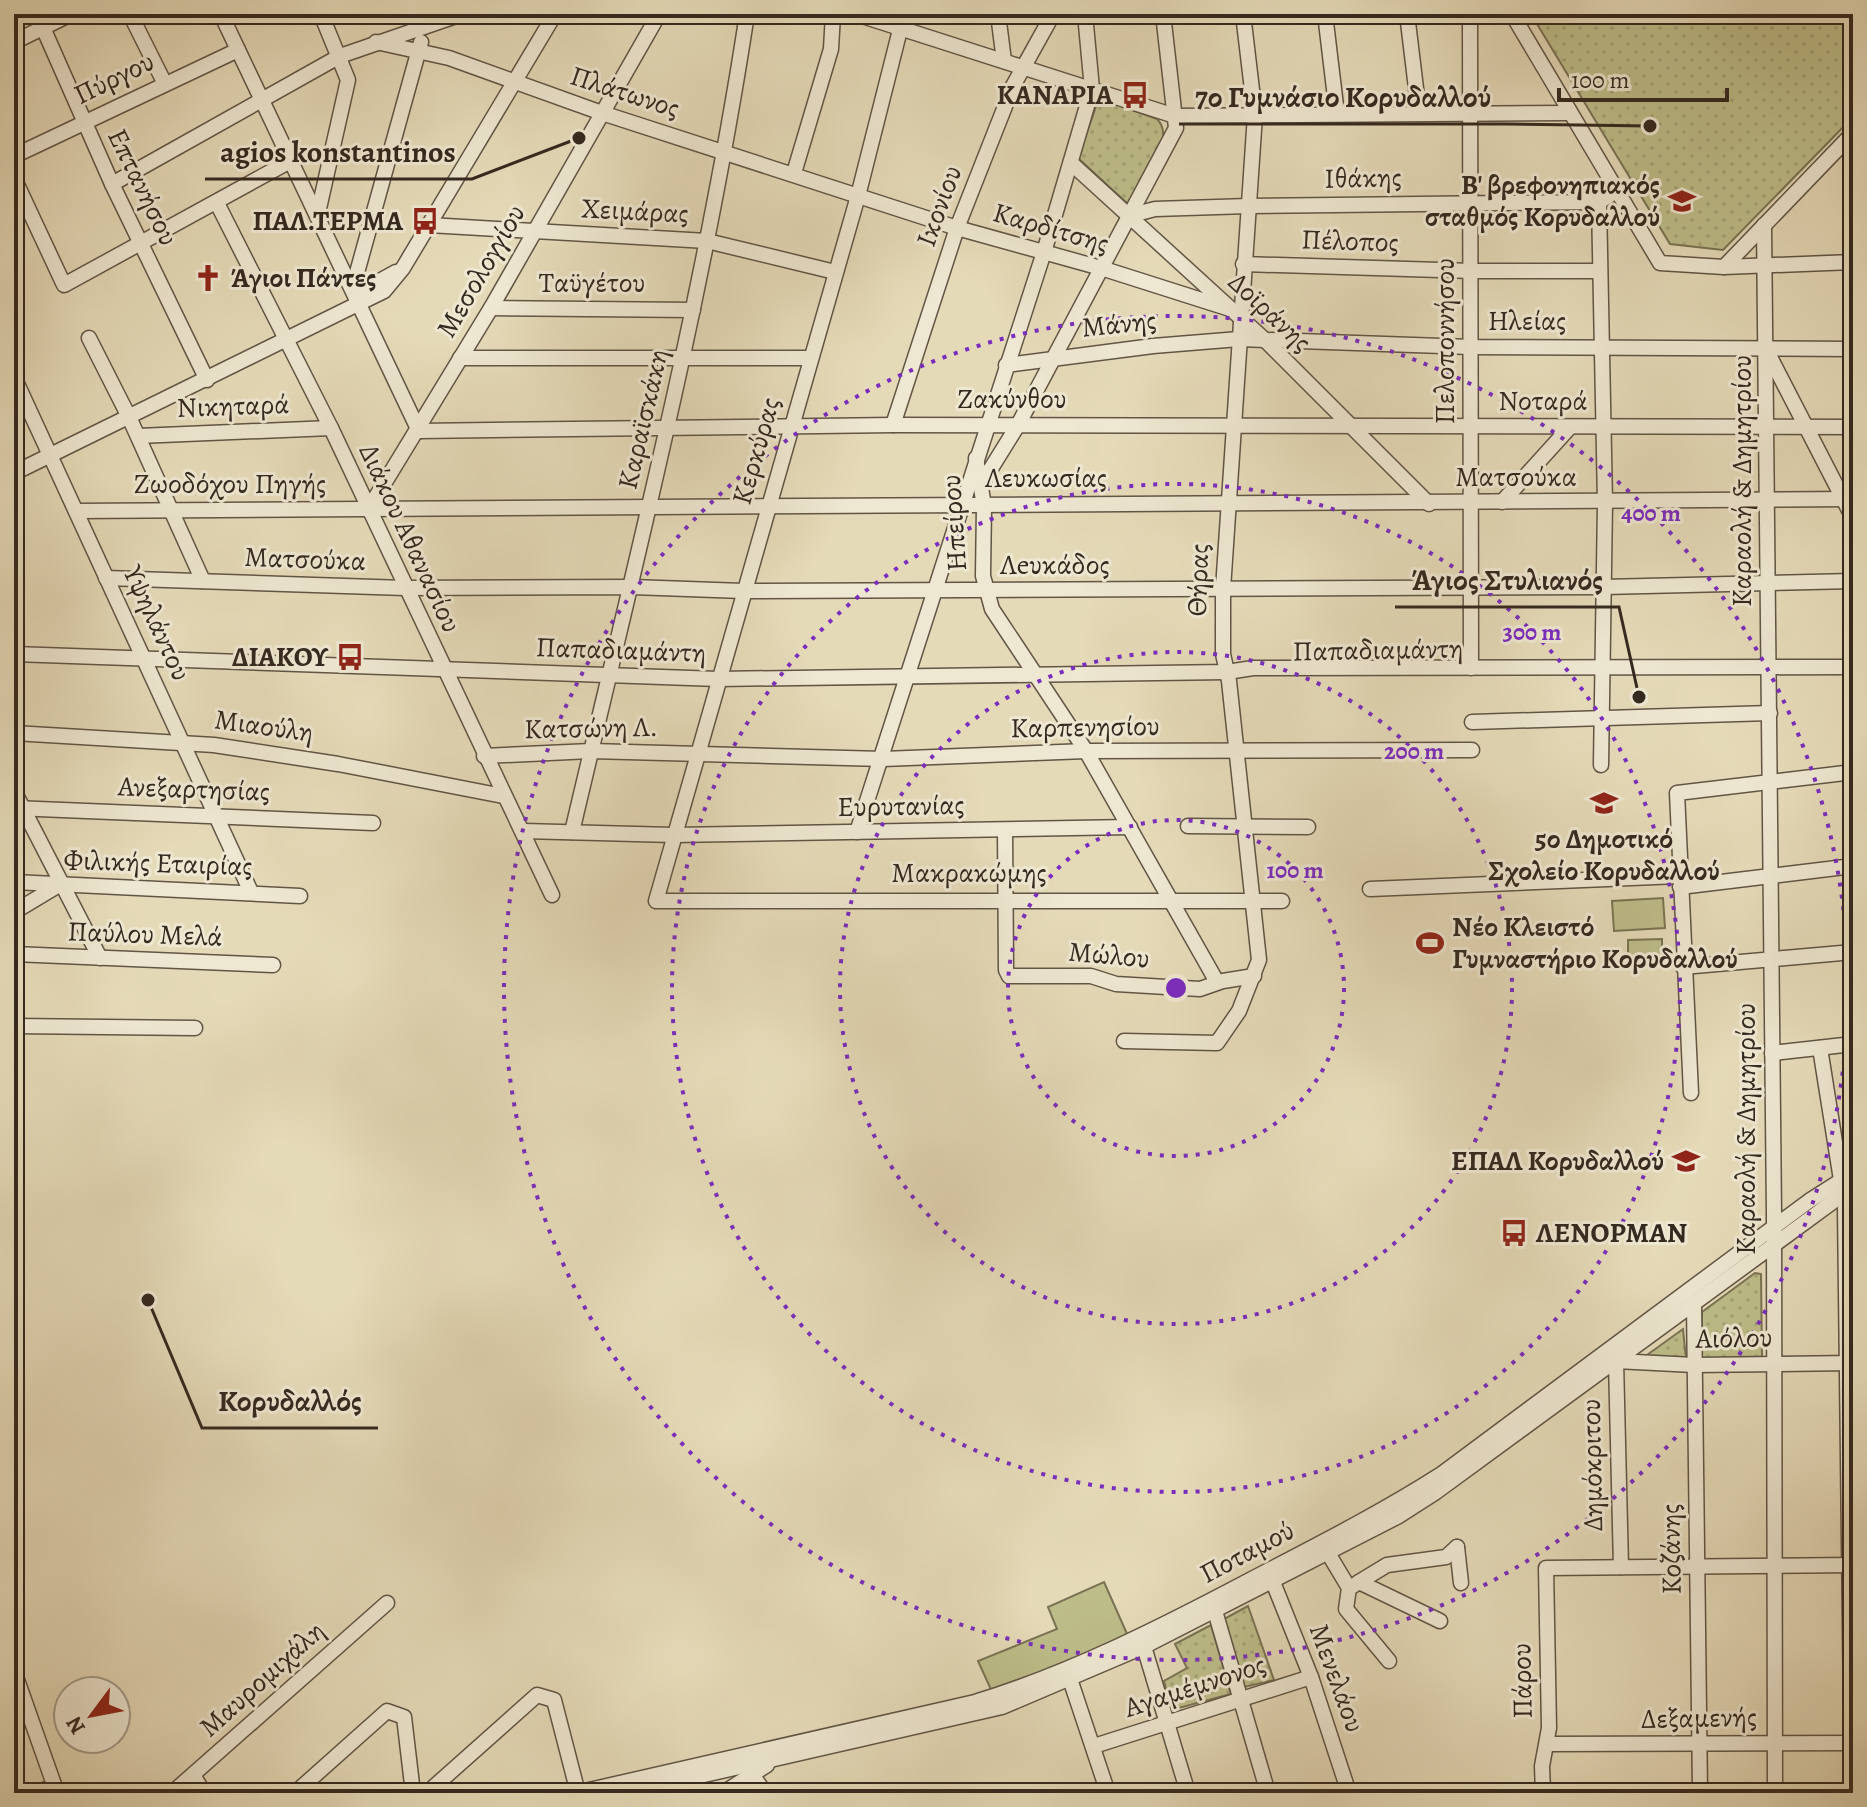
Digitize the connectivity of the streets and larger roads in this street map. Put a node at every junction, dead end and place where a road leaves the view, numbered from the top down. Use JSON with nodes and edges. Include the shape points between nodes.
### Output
{"nodes":[{"id":1,"x":71,"y":14,"type":"edge"},
{"id":2,"x":130,"y":14,"type":"edge"},
{"id":3,"x":221,"y":14,"type":"edge"},
{"id":4,"x":321,"y":14,"type":"edge"},
{"id":5,"x":462,"y":14,"type":"edge"},
{"id":6,"x":555,"y":14,"type":"edge"},
{"id":7,"x":659,"y":14,"type":"edge"},
{"id":8,"x":747,"y":14,"type":"edge"},
{"id":9,"x":833,"y":14,"type":"edge"},
{"id":10,"x":856,"y":14,"type":"edge"},
{"id":11,"x":998,"y":14,"type":"edge"},
{"id":12,"x":1053,"y":14,"type":"edge"},
{"id":13,"x":1085,"y":14,"type":"edge"},
{"id":14,"x":1163,"y":14,"type":"edge"},
{"id":15,"x":1243,"y":14,"type":"edge"},
{"id":16,"x":1325,"y":14,"type":"edge"},
{"id":17,"x":1407,"y":14,"type":"edge"},
{"id":18,"x":1470,"y":14,"type":"edge"},
{"id":19,"x":1512,"y":14,"type":"edge"},
{"id":20,"x":40,"y":21,"type":"edge"},
{"id":21,"x":903,"y":21,"type":"edge"},
{"id":22,"x":420,"y":28,"type":"junction"},
{"id":23,"x":14,"y":42,"type":"edge"},
{"id":24,"x":376,"y":42,"type":"junction"},
{"id":25,"x":422,"y":49,"type":"junction"},
{"id":26,"x":238,"y":50,"type":"junction"},
{"id":27,"x":340,"y":56,"type":"junction"},
{"id":28,"x":1004,"y":61,"type":"junction"},
{"id":29,"x":1024,"y":67,"type":"junction"},
{"id":30,"x":164,"y":82,"type":"junction"},
{"id":31,"x":515,"y":82,"type":"junction"},
{"id":32,"x":1092,"y":89,"type":"junction"},
{"id":33,"x":261,"y":102,"type":"junction"},
{"id":34,"x":602,"y":113,"type":"junction"},
{"id":35,"x":1419,"y":113,"type":"junction"},
{"id":36,"x":1570,"y":113,"type":"junction"},
{"id":37,"x":1337,"y":114,"type":"junction"},
{"id":38,"x":1471,"y":114,"type":"junction"},
{"id":39,"x":1255,"y":115,"type":"junction"},
{"id":40,"x":1175,"y":116,"type":"junction"},
{"id":41,"x":83,"y":122,"type":"junction"},
{"id":42,"x":1853,"y":133,"type":"edge"},
{"id":43,"x":726,"y":151,"type":"junction"},
{"id":44,"x":14,"y":156,"type":"edge"},
{"id":45,"x":292,"y":160,"type":"junction"},
{"id":46,"x":1071,"y":163,"type":"junction"},
{"id":47,"x":794,"y":173,"type":"junction"},
{"id":48,"x":14,"y":178,"type":"edge"},
{"id":49,"x":112,"y":184,"type":"junction"},
{"id":50,"x":1616,"y":191,"type":"junction"},
{"id":51,"x":858,"y":196,"type":"junction"},
{"id":52,"x":1472,"y":202,"type":"junction"},
{"id":53,"x":1599,"y":202,"type":"junction"},
{"id":54,"x":217,"y":203,"type":"junction"},
{"id":55,"x":1248,"y":206,"type":"junction"},
{"id":56,"x":318,"y":213,"type":"junction"},
{"id":57,"x":1128,"y":216,"type":"junction"},
{"id":58,"x":429,"y":225,"type":"junction"},
{"id":59,"x":1764,"y":225,"type":"junction"},
{"id":60,"x":957,"y":228,"type":"junction"},
{"id":61,"x":533,"y":231,"type":"junction"},
{"id":62,"x":707,"y":241,"type":"junction"},
{"id":63,"x":143,"y":245,"type":"junction"},
{"id":64,"x":1044,"y":252,"type":"junction"},
{"id":65,"x":1853,"y":262,"type":"edge"},
{"id":66,"x":1243,"y":264,"type":"junction"},
{"id":67,"x":1766,"y":266,"type":"junction"},
{"id":68,"x":1724,"y":267,"type":"junction"},
{"id":69,"x":1101,"y":268,"type":"junction"},
{"id":70,"x":1472,"y":271,"type":"junction"},
{"id":71,"x":1600,"y":271,"type":"junction"},
{"id":72,"x":835,"y":272,"type":"junction"},
{"id":73,"x":356,"y":295,"type":"junction"},
{"id":74,"x":491,"y":308,"type":"junction"},
{"id":75,"x":693,"y":310,"type":"junction"},
{"id":76,"x":1235,"y":314,"type":"junction"},
{"id":77,"x":89,"y":338,"type":"dead end"},
{"id":78,"x":1239,"y":339,"type":"junction"},
{"id":79,"x":1266,"y":341,"type":"junction"},
{"id":80,"x":286,"y":342,"type":"junction"},
{"id":81,"x":1471,"y":347,"type":"junction"},
{"id":82,"x":1599,"y":347,"type":"junction"},
{"id":83,"x":1767,"y":349,"type":"junction"},
{"id":84,"x":1853,"y":349,"type":"edge"},
{"id":85,"x":460,"y":358,"type":"junction"},
{"id":86,"x":685,"y":358,"type":"junction"},
{"id":87,"x":809,"y":358,"type":"junction"},
{"id":88,"x":1054,"y":358,"type":"junction"},
{"id":89,"x":1006,"y":365,"type":"junction"},
{"id":90,"x":14,"y":377,"type":"edge"},
{"id":91,"x":207,"y":380,"type":"junction"},
{"id":92,"x":129,"y":417,"type":"junction"},
{"id":93,"x":790,"y":425,"type":"junction"},
{"id":94,"x":893,"y":425,"type":"junction"},
{"id":95,"x":987,"y":425,"type":"junction"},
{"id":96,"x":1018,"y":425,"type":"junction"},
{"id":97,"x":1233,"y":427,"type":"junction"},
{"id":98,"x":1349,"y":427,"type":"junction"},
{"id":99,"x":1471,"y":427,"type":"junction"},
{"id":100,"x":1570,"y":427,"type":"junction"},
{"id":101,"x":1604,"y":427,"type":"junction"},
{"id":102,"x":1767,"y":427,"type":"junction"},
{"id":103,"x":1805,"y":427,"type":"junction"},
{"id":104,"x":1853,"y":427,"type":"edge"},
{"id":105,"x":331,"y":428,"type":"junction"},
{"id":106,"x":666,"y":429,"type":"junction"},
{"id":107,"x":419,"y":431,"type":"junction"},
{"id":108,"x":138,"y":436,"type":"junction"},
{"id":109,"x":51,"y":455,"type":"junction"},
{"id":110,"x":976,"y":458,"type":"junction"},
{"id":111,"x":14,"y":473,"type":"edge"},
{"id":112,"x":982,"y":483,"type":"junction"},
{"id":113,"x":1848,"y":499,"type":"edge"},
{"id":114,"x":1768,"y":501,"type":"junction"},
{"id":115,"x":1228,"y":502,"type":"junction"},
{"id":116,"x":1502,"y":502,"type":"junction"},
{"id":117,"x":961,"y":503,"type":"junction"},
{"id":118,"x":1470,"y":503,"type":"junction"},
{"id":119,"x":1605,"y":503,"type":"junction"},
{"id":120,"x":1429,"y":504,"type":"junction"},
{"id":121,"x":984,"y":506,"type":"junction"},
{"id":122,"x":650,"y":507,"type":"junction"},
{"id":123,"x":768,"y":507,"type":"junction"},
{"id":124,"x":172,"y":510,"type":"junction"},
{"id":125,"x":368,"y":510,"type":"junction"},
{"id":126,"x":76,"y":511,"type":"junction"},
{"id":127,"x":1853,"y":518,"type":"edge"},
{"id":128,"x":106,"y":578,"type":"junction"},
{"id":129,"x":203,"y":581,"type":"junction"},
{"id":130,"x":1853,"y":581,"type":"edge"},
{"id":131,"x":1769,"y":584,"type":"junction"},
{"id":132,"x":1473,"y":586,"type":"junction"},
{"id":133,"x":632,"y":587,"type":"junction"},
{"id":134,"x":1604,"y":587,"type":"junction"},
{"id":135,"x":405,"y":588,"type":"junction"},
{"id":136,"x":1223,"y":589,"type":"junction"},
{"id":137,"x":934,"y":590,"type":"junction"},
{"id":138,"x":743,"y":591,"type":"junction"},
{"id":139,"x":986,"y":591,"type":"junction"},
{"id":140,"x":14,"y":654,"type":"edge"},
{"id":141,"x":145,"y":661,"type":"junction"},
{"id":142,"x":1853,"y":667,"type":"edge"},
{"id":143,"x":1471,"y":668,"type":"junction"},
{"id":144,"x":1604,"y":668,"type":"junction"},
{"id":145,"x":1769,"y":668,"type":"junction"},
{"id":146,"x":1578,"y":669,"type":"junction"},
{"id":147,"x":443,"y":670,"type":"junction"},
{"id":148,"x":1227,"y":672,"type":"junction"},
{"id":149,"x":909,"y":674,"type":"junction"},
{"id":150,"x":609,"y":677,"type":"junction"},
{"id":151,"x":1038,"y":677,"type":"junction"},
{"id":152,"x":718,"y":679,"type":"junction"},
{"id":153,"x":1770,"y":713,"type":"junction"},
{"id":154,"x":1603,"y":715,"type":"junction"},
{"id":155,"x":1472,"y":722,"type":"dead end"},
{"id":156,"x":14,"y":733,"type":"edge"},
{"id":157,"x":184,"y":741,"type":"junction"},
{"id":158,"x":1472,"y":750,"type":"dead end"},
{"id":159,"x":591,"y":751,"type":"junction"},
{"id":160,"x":1086,"y":751,"type":"junction"},
{"id":161,"x":1235,"y":752,"type":"junction"},
{"id":162,"x":698,"y":754,"type":"junction"},
{"id":163,"x":484,"y":756,"type":"junction"},
{"id":164,"x":883,"y":759,"type":"junction"},
{"id":165,"x":1601,"y":765,"type":"dead end"},
{"id":166,"x":1853,"y":772,"type":"edge"},
{"id":167,"x":1770,"y":784,"type":"junction"},
{"id":168,"x":14,"y":791,"type":"edge"},
{"id":169,"x":503,"y":796,"type":"junction"},
{"id":170,"x":18,"y":808,"type":"edge"},
{"id":171,"x":217,"y":815,"type":"junction"},
{"id":172,"x":373,"y":823,"type":"dead end"},
{"id":173,"x":1188,"y":826,"type":"dead end"},
{"id":174,"x":1243,"y":826,"type":"junction"},
{"id":175,"x":1130,"y":827,"type":"junction"},
{"id":176,"x":1308,"y":827,"type":"dead end"},
{"id":177,"x":1005,"y":830,"type":"junction"},
{"id":178,"x":523,"y":831,"type":"junction"},
{"id":179,"x":572,"y":832,"type":"junction"},
{"id":180,"x":857,"y":832,"type":"junction"},
{"id":181,"x":673,"y":835,"type":"junction"},
{"id":182,"x":1853,"y":866,"type":"edge"},
{"id":183,"x":1771,"y":875,"type":"junction"},
{"id":184,"x":1679,"y":881,"type":"junction"},
{"id":185,"x":14,"y":882,"type":"edge"},
{"id":186,"x":60,"y":885,"type":"junction"},
{"id":187,"x":1370,"y":889,"type":"dead end"},
{"id":188,"x":251,"y":892,"type":"junction"},
{"id":189,"x":552,"y":895,"type":"dead end"},
{"id":190,"x":300,"y":896,"type":"dead end"},
{"id":191,"x":1006,"y":898,"type":"junction"},
{"id":192,"x":1250,"y":899,"type":"junction"},
{"id":193,"x":656,"y":901,"type":"joint"},
{"id":194,"x":1282,"y":901,"type":"dead end"},
{"id":195,"x":1172,"y":902,"type":"junction"},
{"id":196,"x":14,"y":912,"type":"edge"},
{"id":197,"x":1853,"y":952,"type":"edge"},
{"id":198,"x":14,"y":954,"type":"edge"},
{"id":199,"x":100,"y":958,"type":"junction"},
{"id":200,"x":1772,"y":960,"type":"junction"},
{"id":201,"x":273,"y":965,"type":"dead end"},
{"id":202,"x":1683,"y":967,"type":"junction"},
{"id":203,"x":1254,"y":976,"type":"junction"},
{"id":204,"x":1217,"y":982,"type":"junction"},
{"id":205,"x":14,"y":1026,"type":"edge"},
{"id":206,"x":195,"y":1028,"type":"dead end"},
{"id":207,"x":1124,"y":1041,"type":"dead end"},
{"id":208,"x":1853,"y":1044,"type":"edge"},
{"id":209,"x":1820,"y":1048,"type":"junction"},
{"id":210,"x":1772,"y":1053,"type":"junction"},
{"id":211,"x":1691,"y":1093,"type":"dead end"},
{"id":212,"x":1849,"y":1180,"type":"edge"},
{"id":213,"x":1845,"y":1204,"type":"edge"},
{"id":214,"x":1774,"y":1230,"type":"junction"},
{"id":215,"x":1773,"y":1245,"type":"junction"},
{"id":216,"x":1694,"y":1304,"type":"junction"},
{"id":217,"x":1616,"y":1361,"type":"junction"},
{"id":218,"x":1773,"y":1363,"type":"junction"},
{"id":219,"x":1850,"y":1363,"type":"edge"},
{"id":220,"x":1694,"y":1365,"type":"junction"},
{"id":221,"x":1328,"y":1553,"type":"junction"},
{"id":222,"x":1851,"y":1565,"type":"edge"},
{"id":223,"x":1698,"y":1566,"type":"junction"},
{"id":224,"x":1774,"y":1566,"type":"junction"},
{"id":225,"x":1621,"y":1567,"type":"junction"},
{"id":226,"x":1273,"y":1582,"type":"junction"},
{"id":227,"x":1461,"y":1583,"type":"dead end"},
{"id":228,"x":1354,"y":1585,"type":"junction"},
{"id":229,"x":387,"y":1603,"type":"dead end"},
{"id":230,"x":1215,"y":1611,"type":"junction"},
{"id":231,"x":1440,"y":1621,"type":"dead end"},
{"id":232,"x":1142,"y":1642,"type":"junction"},
{"id":233,"x":1389,"y":1661,"type":"dead end"},
{"id":234,"x":14,"y":1671,"type":"edge"},
{"id":235,"x":1311,"y":1677,"type":"junction"},
{"id":236,"x":1070,"y":1679,"type":"junction"},
{"id":237,"x":1241,"y":1699,"type":"junction"},
{"id":238,"x":1166,"y":1722,"type":"junction"},
{"id":239,"x":1775,"y":1743,"type":"junction"},
{"id":240,"x":1852,"y":1743,"type":"edge"},
{"id":241,"x":1547,"y":1744,"type":"junction"},
{"id":242,"x":1094,"y":1746,"type":"junction"},
{"id":243,"x":1700,"y":1746,"type":"junction"},
{"id":244,"x":778,"y":1759,"type":"junction"},
{"id":245,"x":752,"y":1774,"type":"junction"},
{"id":246,"x":193,"y":1775,"type":"junction"},
{"id":247,"x":56,"y":1789,"type":"edge"},
{"id":248,"x":35,"y":1793,"type":"edge"},
{"id":249,"x":172,"y":1793,"type":"edge"},
{"id":250,"x":204,"y":1793,"type":"edge"},
{"id":251,"x":295,"y":1793,"type":"edge"},
{"id":252,"x":413,"y":1793,"type":"edge"},
{"id":253,"x":427,"y":1793,"type":"edge"},
{"id":254,"x":577,"y":1793,"type":"edge"},
{"id":255,"x":625,"y":1793,"type":"edge"},
{"id":256,"x":723,"y":1793,"type":"edge"},
{"id":257,"x":765,"y":1793,"type":"edge"},
{"id":258,"x":1108,"y":1793,"type":"edge"},
{"id":259,"x":1188,"y":1793,"type":"edge"},
{"id":260,"x":1268,"y":1793,"type":"edge"},
{"id":261,"x":1349,"y":1793,"type":"edge"},
{"id":262,"x":1543,"y":1793,"type":"edge"},
{"id":263,"x":1700,"y":1793,"type":"edge"},
{"id":264,"x":1775,"y":1793,"type":"edge"},
{"id":265,"x":1852,"y":1793,"type":"edge"}],
"edges":[{"from":1,"to":20,"type":"street"},
{"from":2,"to":30,"type":"street"},
{"from":3,"to":26,"type":"street"},
{"from":4,"to":27,"type":"street"},
{"from":5,"to":22,"type":"street"},
{"from":6,"to":31,"type":"street"},
{"from":7,"to":34,"type":"street","name":"Μεσολογγίου"},
{"from":8,"to":43,"type":"street","name":"Καραϊσκάκη"},
{"from":9,"to":47,"type":"street","via":[[831,49]]},
{"from":10,"to":21,"type":"street"},
{"from":11,"to":28,"type":"street"},
{"from":12,"to":29,"type":"street","name":"Ικονίου"},
{"from":13,"to":32,"type":"street","name":"Ηπείρου"},
{"from":14,"to":40,"type":"street"},
{"from":15,"to":39,"type":"street","name":"Θήρας"},
{"from":16,"to":37,"type":"street"},
{"from":17,"to":35,"type":"street"},
{"from":18,"to":38,"type":"street","name":"Πελοποννήσου"},
{"from":19,"to":36,"type":"street"},
{"from":20,"to":23,"type":"street"},
{"from":20,"to":41,"type":"street","name":"Επτανήσου"},
{"from":21,"to":28,"type":"street"},
{"from":21,"to":51,"type":"street","name":"Κερκύρας"},
{"from":22,"to":24,"type":"street"},
{"from":22,"to":25,"type":"street"},
{"from":24,"to":25,"type":"street","name":"Πλάτωνος"},
{"from":24,"to":27,"type":"street"},
{"from":25,"to":31,"type":"street","name":"Πλάτωνος"},
{"from":25,"to":73,"type":"street"},
{"from":26,"to":30,"type":"street","name":"Πύργου"},
{"from":26,"to":33,"type":"street"},
{"from":27,"to":33,"type":"street"},
{"from":27,"to":56,"type":"street","via":[[347,89]]},
{"from":28,"to":29,"type":"street"},
{"from":29,"to":32,"type":"street"},
{"from":29,"to":60,"type":"street","name":"Ικονίου"},
{"from":30,"to":41,"type":"street","name":"Πύργου"},
{"from":31,"to":34,"type":"street","name":"Πλάτωνος"},
{"from":31,"to":58,"type":"street"},
{"from":32,"to":40,"type":"street"},
{"from":32,"to":46,"type":"street","name":"Ηπείρου"},
{"from":33,"to":45,"type":"street"},
{"from":33,"to":49,"type":"street"},
{"from":34,"to":43,"type":"street","name":"Πλάτωνος"},
{"from":34,"to":61,"type":"street","name":"Μεσολογγίου"},
{"from":35,"to":37,"type":"street"},
{"from":35,"to":38,"type":"street"},
{"from":36,"to":38,"type":"street"},
{"from":36,"to":50,"type":"street"},
{"from":37,"to":39,"type":"street"},
{"from":38,"to":52,"type":"street","name":"Πελοποννήσου"},
{"from":39,"to":40,"type":"street"},
{"from":39,"to":55,"type":"street","name":"Θήρας"},
{"from":40,"to":57,"type":"street","via":[[1176,128]]},
{"from":41,"to":44,"type":"street","name":"Πύργου"},
{"from":41,"to":49,"type":"street","name":"Επτανήσου"},
{"from":42,"to":59,"type":"street"},
{"from":43,"to":47,"type":"street","name":"Πλάτωνος"},
{"from":43,"to":62,"type":"street","name":"Καραϊσκάκη"},
{"from":45,"to":54,"type":"street"},
{"from":45,"to":56,"type":"street"},
{"from":46,"to":57,"type":"street","name":"Δοϊράνης"},
{"from":46,"to":64,"type":"street","name":"Ηπείρου"},
{"from":47,"to":51,"type":"street","name":"Πλάτωνος"},
{"from":48,"to":63,"type":"street","via":[[64,285]]},
{"from":49,"to":63,"type":"street","name":"Επτανήσου"},
{"from":50,"to":53,"type":"street"},
{"from":50,"to":68,"type":"street","via":[[1655,259],[1671,266]]},
{"from":51,"to":60,"type":"street","name":"Καρδίτσης"},
{"from":51,"to":72,"type":"street","name":"Κερκύρας"},
{"from":52,"to":53,"type":"street","name":"Ιθάκης"},
{"from":52,"to":55,"type":"street","name":"Ιθάκης"},
{"from":52,"to":70,"type":"street","name":"Πελοποννήσου"},
{"from":53,"to":71,"type":"street"},
{"from":54,"to":63,"type":"street"},
{"from":54,"to":80,"type":"street","name":"Διάκου Αθανασίου"},
{"from":55,"to":57,"type":"street","name":"Ιθάκης","via":[[1155,209]]},
{"from":55,"to":66,"type":"street","name":"Θήρας"},
{"from":56,"to":73,"type":"street"},
{"from":57,"to":69,"type":"street"},
{"from":57,"to":76,"type":"street","name":"Δοϊράνης"},
{"from":58,"to":61,"type":"street","name":"Χειμάρας"},
{"from":58,"to":73,"type":"street","via":[[384,291]]},
{"from":59,"to":67,"type":"street","name":"Καραολή & Δημητρίου"},
{"from":59,"to":68,"type":"street"},
{"from":60,"to":64,"type":"street","name":"Καρδίτσης"},
{"from":60,"to":94,"type":"street","name":"Ικονίου"},
{"from":61,"to":62,"type":"street","name":"Χειμάρας"},
{"from":61,"to":74,"type":"street","name":"Μεσολογγίου"},
{"from":62,"to":72,"type":"street","name":"Χειμάρας"},
{"from":62,"to":75,"type":"street","name":"Καραϊσκάκη"},
{"from":63,"to":91,"type":"street","name":"Επτανήσου"},
{"from":64,"to":69,"type":"street","name":"Καρδίτσης"},
{"from":64,"to":89,"type":"street","name":"Ηπείρου"},
{"from":65,"to":67,"type":"street"},
{"from":66,"to":70,"type":"street","name":"Πέλοπος"},
{"from":66,"to":76,"type":"street","name":"Θήρας"},
{"from":67,"to":68,"type":"street"},
{"from":67,"to":83,"type":"street","name":"Καραολή & Δημητρίου"},
{"from":69,"to":76,"type":"street","name":"Καρδίτσης"},
{"from":69,"to":88,"type":"street"},
{"from":70,"to":71,"type":"street","name":"Πέλοπος"},
{"from":70,"to":81,"type":"street","name":"Πελοποννήσου"},
{"from":71,"to":82,"type":"street"},
{"from":72,"to":87,"type":"street","name":"Κερκύρας"},
{"from":73,"to":80,"type":"street"},
{"from":73,"to":107,"type":"street"},
{"from":74,"to":75,"type":"street","name":"Ταϋγέτου"},
{"from":74,"to":85,"type":"street","name":"Μεσολογγίου"},
{"from":75,"to":86,"type":"street","name":"Καραϊσκάκη"},
{"from":76,"to":78,"type":"street","name":"Θήρας"},
{"from":76,"to":79,"type":"street","name":"Δοϊράνης"},
{"from":77,"to":92,"type":"street"},
{"from":78,"to":79,"type":"street","name":"Ηλείας"},
{"from":78,"to":88,"type":"street","name":"Μάνης"},
{"from":78,"to":97,"type":"street","name":"Θήρας"},
{"from":79,"to":81,"type":"street","name":"Ηλείας"},
{"from":79,"to":98,"type":"street","name":"Δοϊράνης"},
{"from":80,"to":91,"type":"street"},
{"from":80,"to":105,"type":"street","name":"Διάκου Αθανασίου"},
{"from":81,"to":82,"type":"street","name":"Ηλείας"},
{"from":81,"to":99,"type":"street","name":"Πελοποννήσου"},
{"from":82,"to":83,"type":"street","name":"Ηλείας"},
{"from":82,"to":101,"type":"street"},
{"from":83,"to":84,"type":"street","name":"Ηλείας"},
{"from":83,"to":102,"type":"street","name":"Καραολή & Δημητρίου"},
{"from":83,"to":103,"type":"street"},
{"from":85,"to":86,"type":"street"},
{"from":85,"to":107,"type":"street","name":"Μεσολογγίου"},
{"from":86,"to":87,"type":"street"},
{"from":86,"to":106,"type":"street","name":"Καραϊσκάκη"},
{"from":87,"to":93,"type":"street","name":"Κερκύρας"},
{"from":88,"to":89,"type":"street","name":"Μάνης"},
{"from":88,"to":96,"type":"street"},
{"from":89,"to":95,"type":"street","name":"Ηπείρου"},
{"from":90,"to":109,"type":"street","name":"Υψηλάντου"},
{"from":91,"to":92,"type":"street"},
{"from":92,"to":108,"type":"street"},
{"from":92,"to":109,"type":"street"},
{"from":93,"to":94,"type":"street","name":"Ζακύνθου"},
{"from":93,"to":106,"type":"street","name":"Ζακύνθου"},
{"from":93,"to":123,"type":"street","name":"Κερκύρας"},
{"from":94,"to":95,"type":"street","name":"Ζακύνθου"},
{"from":95,"to":96,"type":"street","name":"Ζακύνθου"},
{"from":95,"to":110,"type":"street","name":"Ηπείρου"},
{"from":96,"to":97,"type":"street","name":"Ζακύνθου"},
{"from":96,"to":112,"type":"street"},
{"from":97,"to":98,"type":"street","name":"Νοταρά"},
{"from":97,"to":115,"type":"street","name":"Θήρας"},
{"from":98,"to":99,"type":"street","name":"Νοταρά"},
{"from":98,"to":120,"type":"street","name":"Δοϊράνης"},
{"from":99,"to":100,"type":"street","name":"Νοταρά"},
{"from":99,"to":118,"type":"street","name":"Πελοποννήσου"},
{"from":100,"to":101,"type":"street","name":"Νοταρά"},
{"from":100,"to":116,"type":"street"},
{"from":101,"to":102,"type":"street","name":"Νοταρά"},
{"from":101,"to":119,"type":"street"},
{"from":102,"to":103,"type":"street","name":"Νοταρά"},
{"from":102,"to":114,"type":"street","name":"Καραολή & Δημητρίου"},
{"from":103,"to":104,"type":"street","name":"Νοταρά"},
{"from":103,"to":113,"type":"street"},
{"from":105,"to":108,"type":"street","name":"Νικηταρά"},
{"from":105,"to":125,"type":"street","name":"Διάκου Αθανασίου"},
{"from":106,"to":107,"type":"street","name":"Ζακύνθου"},
{"from":106,"to":122,"type":"street","name":"Καραϊσκάκη"},
{"from":107,"to":125,"type":"street","name":"Μεσολογγίου"},
{"from":108,"to":124,"type":"street"},
{"from":109,"to":111,"type":"street"},
{"from":109,"to":126,"type":"street","name":"Υψηλάντου"},
{"from":110,"to":112,"type":"street","name":"Ηπείρου"},
{"from":110,"to":117,"type":"street"},
{"from":112,"to":121,"type":"street","name":"Ηπείρου"},
{"from":113,"to":114,"type":"street","name":"Ματσούκα"},
{"from":113,"to":127,"type":"street"},
{"from":114,"to":119,"type":"street","name":"Ματσούκα"},
{"from":114,"to":131,"type":"street","name":"Καραολή & Δημητρίου"},
{"from":115,"to":120,"type":"street","name":"Ματσούκα"},
{"from":115,"to":121,"type":"street","name":"Λευκωσίας"},
{"from":115,"to":136,"type":"street","name":"Θήρας"},
{"from":116,"to":118,"type":"street","name":"Ματσούκα"},
{"from":116,"to":119,"type":"street","name":"Ματσούκα"},
{"from":117,"to":121,"type":"street","name":"Λευκωσίας"},
{"from":117,"to":123,"type":"street","name":"Λευκωσίας"},
{"from":117,"to":137,"type":"street"},
{"from":118,"to":120,"type":"street","name":"Ματσούκα"},
{"from":118,"to":132,"type":"street","name":"Πελοποννήσου"},
{"from":119,"to":134,"type":"street"},
{"from":121,"to":139,"type":"street","name":"Ηπείρου"},
{"from":122,"to":123,"type":"street","name":"Ζωοδόχου Πηγής"},
{"from":122,"to":125,"type":"street","name":"Ζωοδόχου Πηγής"},
{"from":122,"to":133,"type":"street","name":"Καραϊσκάκη"},
{"from":123,"to":138,"type":"street","name":"Κερκύρας"},
{"from":124,"to":125,"type":"street","name":"Ζωοδόχου Πηγής"},
{"from":124,"to":126,"type":"street","name":"Ζωοδόχου Πηγής"},
{"from":124,"to":129,"type":"street"},
{"from":125,"to":135,"type":"street","name":"Διάκου Αθανασίου"},
{"from":126,"to":128,"type":"street","name":"Υψηλάντου"},
{"from":128,"to":129,"type":"street","name":"Ματσούκα"},
{"from":128,"to":141,"type":"street","name":"Υψηλάντου"},
{"from":129,"to":135,"type":"street","name":"Ματσούκα"},
{"from":130,"to":131,"type":"street","name":"Λeυκάδος"},
{"from":131,"to":134,"type":"street","name":"Λeυκάδος"},
{"from":131,"to":145,"type":"street","name":"Καραολή & Δημητρίου"},
{"from":132,"to":134,"type":"street","name":"Λeυκάδος"},
{"from":132,"to":136,"type":"street","name":"Λeυκάδος"},
{"from":132,"to":143,"type":"street","name":"Πελοποννήσου"},
{"from":133,"to":135,"type":"street","name":"Ματσούκα"},
{"from":133,"to":138,"type":"street","name":"Ματσούκα"},
{"from":133,"to":150,"type":"street","name":"Καραϊσκάκη"},
{"from":134,"to":144,"type":"street"},
{"from":135,"to":147,"type":"street","name":"Διάκου Αθανασίου"},
{"from":136,"to":139,"type":"street","name":"Λeυκάδος"},
{"from":136,"to":148,"type":"street","name":"Θήρας"},
{"from":137,"to":138,"type":"street","name":"Λeυκάδος"},
{"from":137,"to":139,"type":"street","name":"Λeυκάδος"},
{"from":137,"to":149,"type":"street"},
{"from":138,"to":152,"type":"street","name":"Κερκύρας"},
{"from":139,"to":151,"type":"street","name":"Ηπείρου","via":[[992,609]]},
{"from":140,"to":141,"type":"street","name":"Παπαδιαμάντη"},
{"from":141,"to":147,"type":"street","name":"Παπαδιαμάντη"},
{"from":141,"to":157,"type":"street","name":"Υψηλάντου"},
{"from":142,"to":145,"type":"street","name":"Παπαδιαμάντη"},
{"from":143,"to":146,"type":"street","name":"Παπαδιαμάντη"},
{"from":143,"to":148,"type":"street","name":"Παπαδιαμάντη"},
{"from":144,"to":145,"type":"street","name":"Παπαδιαμάντη"},
{"from":144,"to":146,"type":"street","name":"Παπαδιαμάντη"},
{"from":144,"to":154,"type":"street"},
{"from":145,"to":153,"type":"street","name":"Καραολή & Δημητρίου"},
{"from":146,"to":148,"type":"street","name":"Παπαδιαμάντη","via":[[1397,677],[1253,677]]},
{"from":147,"to":150,"type":"street","name":"Παπαδιαμάντη"},
{"from":147,"to":163,"type":"street","name":"Διάκου Αθανασίου"},
{"from":148,"to":151,"type":"street","name":"Παπαδιαμάντη"},
{"from":148,"to":161,"type":"street","name":"Θήρας"},
{"from":149,"to":151,"type":"street","name":"Παπαδιαμάντη"},
{"from":149,"to":152,"type":"street","name":"Παπαδιαμάντη"},
{"from":149,"to":164,"type":"street"},
{"from":150,"to":152,"type":"street","name":"Παπαδιαμάντη"},
{"from":150,"to":159,"type":"street","name":"Καραϊσκάκη"},
{"from":151,"to":160,"type":"street","name":"Ηπείρου"},
{"from":152,"to":162,"type":"street","name":"Κερκύρας"},
{"from":153,"to":154,"type":"street"},
{"from":153,"to":167,"type":"street","name":"Καραολή & Δημητρίου"},
{"from":154,"to":155,"type":"street"},
{"from":154,"to":165,"type":"street"},
{"from":156,"to":157,"type":"street","name":"Μιαούλη"},
{"from":157,"to":169,"type":"street","name":"Μιαούλη"},
{"from":157,"to":171,"type":"street","name":"Υψηλάντου"},
{"from":158,"to":161,"type":"street","name":"Καρπενησίου"},
{"from":159,"to":162,"type":"street","name":"Κατσώνη Λ."},
{"from":159,"to":163,"type":"street","name":"Κατσώνη Λ."},
{"from":159,"to":179,"type":"street","name":"Καραϊσκάκη"},
{"from":160,"to":161,"type":"street","name":"Καρπενησίου"},
{"from":160,"to":164,"type":"street","name":"Καρπενησίου"},
{"from":160,"to":175,"type":"street","name":"Ηπείρου"},
{"from":161,"to":174,"type":"street","name":"Θήρας"},
{"from":162,"to":164,"type":"street","name":"Καρπενησίου"},
{"from":162,"to":181,"type":"street","name":"Κερκύρας"},
{"from":163,"to":169,"type":"street","name":"Διάκου Αθανασίου"},
{"from":164,"to":180,"type":"street"},
{"from":166,"to":167,"type":"street"},
{"from":167,"to":183,"type":"street","name":"Καραολή & Δημητρίου"},
{"from":167,"to":184,"type":"street","via":[[1677,793]]},
{"from":168,"to":170,"type":"street"},
{"from":169,"to":178,"type":"street","name":"Διάκου Αθανασίου"},
{"from":170,"to":171,"type":"street","name":"Ανεξαρτησίας"},
{"from":170,"to":186,"type":"street"},
{"from":171,"to":172,"type":"street","name":"Ανεξαρτησίας"},
{"from":171,"to":188,"type":"street","name":"Υψηλάντου"},
{"from":173,"to":174,"type":"street"},
{"from":174,"to":176,"type":"street"},
{"from":174,"to":192,"type":"street","name":"Θήρας"},
{"from":175,"to":177,"type":"street","name":"Ευρυτανίας"},
{"from":175,"to":195,"type":"street","name":"Ηπείρου"},
{"from":177,"to":180,"type":"street","name":"Ευρυτανίας"},
{"from":177,"to":191,"type":"street"},
{"from":178,"to":179,"type":"street"},
{"from":178,"to":189,"type":"street","name":"Διάκου Αθανασίου"},
{"from":179,"to":181,"type":"street"},
{"from":180,"to":181,"type":"street","name":"Ευρυτανίας"},
{"from":181,"to":193,"type":"street","name":"Κερκύρας"},
{"from":182,"to":183,"type":"street"},
{"from":183,"to":184,"type":"street"},
{"from":183,"to":200,"type":"street","name":"Καραολή & Δημητρίου"},
{"from":184,"to":187,"type":"street"},
{"from":184,"to":202,"type":"street"},
{"from":185,"to":186,"type":"street","name":"Φιλικής Εταιρίας"},
{"from":186,"to":188,"type":"street","name":"Φιλικής Εταιρίας"},
{"from":186,"to":196,"type":"street"},
{"from":186,"to":199,"type":"street"},
{"from":188,"to":190,"type":"street","name":"Φιλικής Εταιρίας"},
{"from":191,"to":193,"type":"street","name":"Μακρακώμης"},
{"from":191,"to":195,"type":"street","name":"Μακρακώμης"},
{"from":191,"to":204,"type":"street","name":"Μώλου","via":[[1007,975],[1091,976],[1116,984],[1200,989]]},
{"from":192,"to":194,"type":"street","name":"Μακρακώμης"},
{"from":192,"to":195,"type":"street","name":"Μακρακώμης"},
{"from":192,"to":203,"type":"street","name":"Θήρας","via":[[1259,960]]},
{"from":195,"to":204,"type":"street","name":"Ηπείρου"},
{"from":197,"to":200,"type":"street"},
{"from":198,"to":199,"type":"street","name":"Παύλου Μελά"},
{"from":199,"to":201,"type":"street","name":"Παύλου Μελά"},
{"from":200,"to":202,"type":"street"},
{"from":200,"to":210,"type":"street","name":"Καραολή & Δημητρίου"},
{"from":202,"to":211,"type":"street"},
{"from":203,"to":204,"type":"street","name":"Μώλου"},
{"from":203,"to":207,"type":"street","name":"Θήρας","via":[[1217,1043]]},
{"from":205,"to":206,"type":"street"},
{"from":208,"to":209,"type":"street"},
{"from":209,"to":210,"type":"street"},
{"from":209,"to":212,"type":"street"},
{"from":210,"to":214,"type":"street","name":"Καραολή & Δημητρίου"},
{"from":212,"to":213,"type":"street","name":"Ποταμού"},
{"from":212,"to":214,"type":"street","name":"Ποταμού"},
{"from":213,"to":215,"type":"street","name":"Ποταμού"},
{"from":213,"to":219,"type":"street"},
{"from":214,"to":215,"type":"street","name":"Καραολή & Δημητρίου"},
{"from":214,"to":232,"type":"street","name":"Ποταμού","via":[[1429,1482]]},
{"from":215,"to":216,"type":"street","name":"Ποταμού"},
{"from":215,"to":218,"type":"street","name":"Καραολή & Δημητρίου"},
{"from":216,"to":217,"type":"street","name":"Ποταμού"},
{"from":216,"to":220,"type":"street","name":"Κοζάνης"},
{"from":217,"to":220,"type":"street","name":"Αιόλου"},
{"from":217,"to":221,"type":"street","name":"Ποταμού","via":[[1446,1485]]},
{"from":217,"to":225,"type":"street","name":"Δημόκριτου"},
{"from":218,"to":219,"type":"street","name":"Αιόλου"},
{"from":218,"to":220,"type":"street","name":"Αιόλου"},
{"from":218,"to":224,"type":"street","name":"Καραολή & Δημητρίου"},
{"from":219,"to":222,"type":"street"},
{"from":220,"to":223,"type":"street","name":"Κοζάνης"},
{"from":221,"to":226,"type":"street","name":"Ποταμού"},
{"from":221,"to":228,"type":"street"},
{"from":222,"to":224,"type":"street"},
{"from":222,"to":240,"type":"street"},
{"from":223,"to":224,"type":"street"},
{"from":223,"to":225,"type":"street"},
{"from":223,"to":243,"type":"street","name":"Κοζάνης"},
{"from":224,"to":239,"type":"street","name":"Καραολή & Δημητρίου"},
{"from":225,"to":241,"type":"street","name":"Πάρου","via":[[1546,1568]]},
{"from":226,"to":230,"type":"street","name":"Ποταμού"},
{"from":226,"to":235,"type":"street","name":"Μενελάου"},
{"from":227,"to":228,"type":"street","via":[[1457,1547],[1446,1557],[1387,1565]]},
{"from":228,"to":231,"type":"street"},
{"from":228,"to":233,"type":"street","via":[[1346,1609]]},
{"from":229,"to":246,"type":"street","name":"Μαυρομιχάλη"},
{"from":230,"to":232,"type":"street","name":"Ποταμού"},
{"from":230,"to":237,"type":"street"},
{"from":232,"to":236,"type":"street","name":"Ποταμού"},
{"from":232,"to":238,"type":"street"},
{"from":232,"to":254,"type":"street","name":"Ποταμού","via":[[975,1702]]},
{"from":234,"to":247,"type":"street"},
{"from":235,"to":237,"type":"street","name":"Αγαμέμνονος"},
{"from":235,"to":261,"type":"street","name":"Μενελάου"},
{"from":236,"to":242,"type":"street"},
{"from":236,"to":244,"type":"street","name":"Ποταμού","via":[[991,1710]]},
{"from":237,"to":238,"type":"street","name":"Αγαμέμνονος"},
{"from":237,"to":260,"type":"street"},
{"from":238,"to":242,"type":"street","name":"Αγαμέμνονος"},
{"from":238,"to":259,"type":"street"},
{"from":239,"to":240,"type":"street","name":"Δεξαμενής"},
{"from":239,"to":243,"type":"street","name":"Δεξαμενής"},
{"from":239,"to":264,"type":"street","name":"Καραολή & Δημητρίου"},
{"from":240,"to":265,"type":"street"},
{"from":241,"to":243,"type":"street","name":"Δεξαμενής"},
{"from":241,"to":262,"type":"street","name":"Πάρου"},
{"from":242,"to":258,"type":"street"},
{"from":243,"to":263,"type":"street","name":"Κοζάνης"},
{"from":244,"to":245,"type":"street"},
{"from":244,"to":255,"type":"street","name":"Ποταμού"},
{"from":245,"to":256,"type":"street"},
{"from":245,"to":257,"type":"street"},
{"from":246,"to":249,"type":"street","name":"Μαυρομιχάλη"},
{"from":246,"to":250,"type":"street"},
{"from":247,"to":248,"type":"street"},
{"from":251,"to":252,"type":"street","via":[[387,1711],[404,1717]]},
{"from":253,"to":254,"type":"street","via":[[537,1695],[554,1700]]}]}
